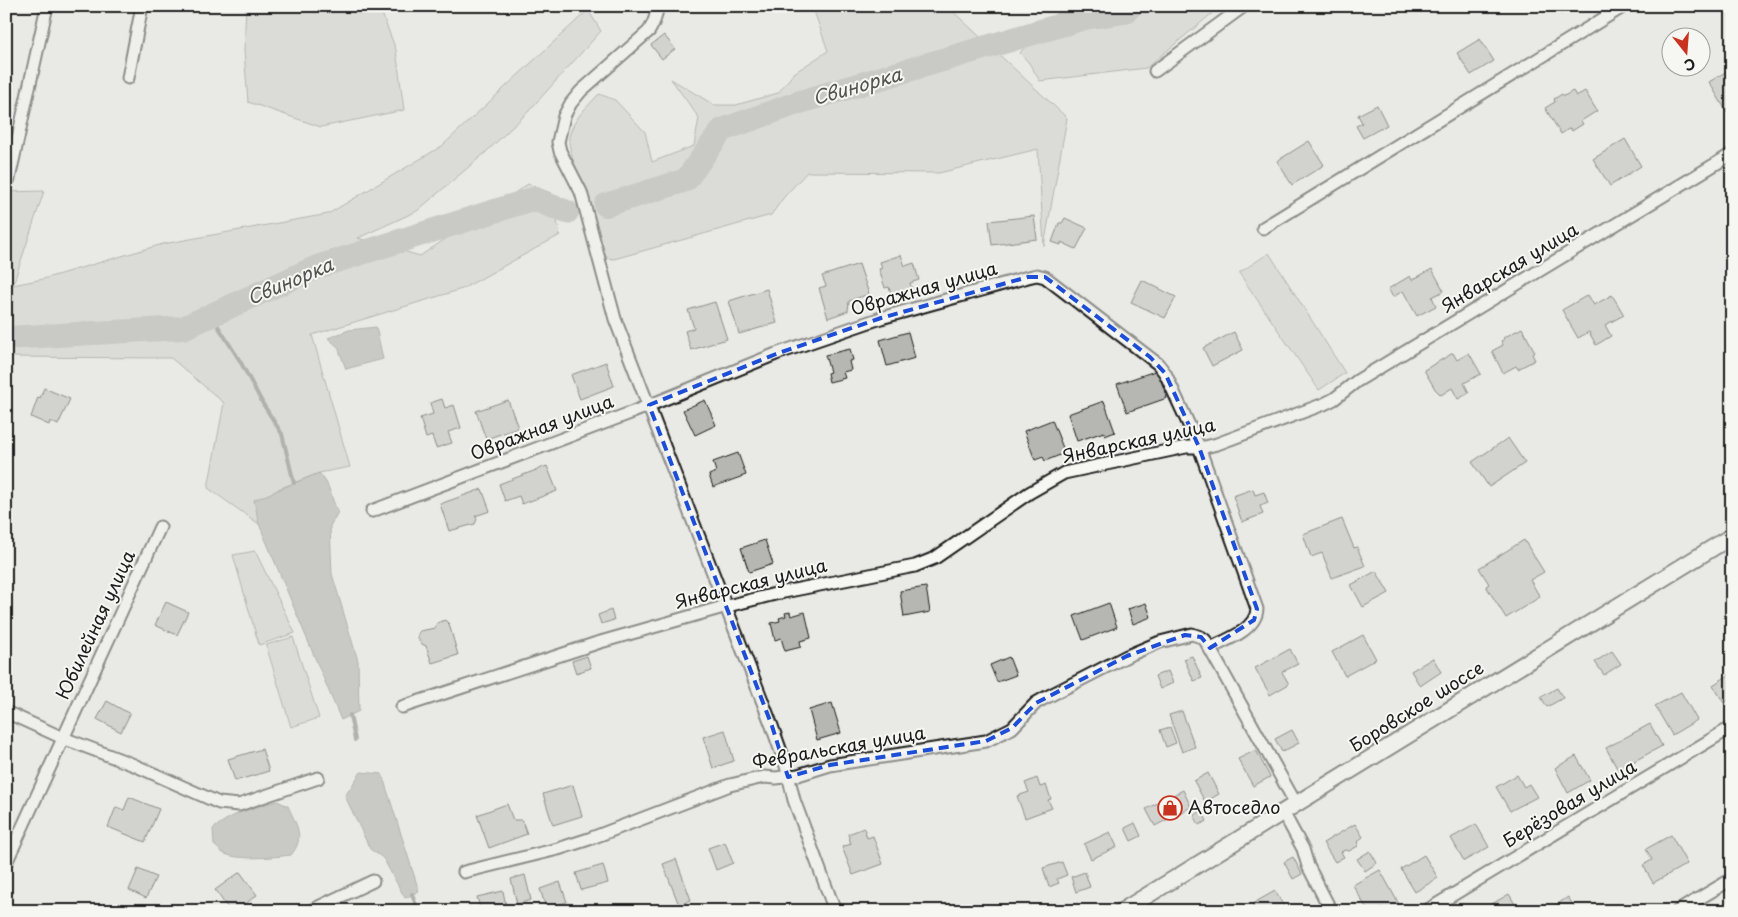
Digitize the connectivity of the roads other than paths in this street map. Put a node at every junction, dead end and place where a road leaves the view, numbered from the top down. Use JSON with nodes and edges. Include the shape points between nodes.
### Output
{"nodes":[{"id":1,"x":47,"y":6,"type":"edge"},
{"id":2,"x":142,"y":6,"type":"edge"},
{"id":3,"x":657,"y":6,"type":"edge"},
{"id":4,"x":1244,"y":6,"type":"edge"},
{"id":5,"x":1624,"y":6,"type":"edge"},
{"id":6,"x":1155,"y":71,"type":"dead end"},
{"id":7,"x":128,"y":78,"type":"dead end"},
{"id":8,"x":1732,"y":154,"type":"edge"},
{"id":9,"x":8,"y":179,"type":"dead end"},
{"id":10,"x":1263,"y":228,"type":"dead end"},
{"id":11,"x":649,"y":405,"type":"junction"},
{"id":12,"x":1199,"y":447,"type":"junction"},
{"id":13,"x":372,"y":511,"type":"dead end"},
{"id":14,"x":160,"y":527,"type":"dead end"},
{"id":15,"x":1732,"y":536,"type":"edge"},
{"id":16,"x":726,"y":606,"type":"junction"},
{"id":17,"x":1207,"y":644,"type":"junction"},
{"id":18,"x":402,"y":706,"type":"dead end"},
{"id":19,"x":6,"y":712,"type":"edge"},
{"id":20,"x":1732,"y":726,"type":"edge"},
{"id":21,"x":63,"y":738,"type":"junction"},
{"id":22,"x":788,"y":777,"type":"junction"},
{"id":23,"x":318,"y":778,"type":"dead end"},
{"id":24,"x":1289,"y":808,"type":"junction"},
{"id":25,"x":6,"y":863,"type":"edge"},
{"id":26,"x":464,"y":872,"type":"dead end"},
{"id":27,"x":1732,"y":879,"type":"edge"},
{"id":28,"x":373,"y":881,"type":"dead end"},
{"id":29,"x":310,"y":911,"type":"edge"},
{"id":30,"x":835,"y":911,"type":"edge"},
{"id":31,"x":1122,"y":911,"type":"edge"},
{"id":32,"x":1333,"y":911,"type":"edge"},
{"id":33,"x":1426,"y":911,"type":"edge"},
{"id":34,"x":1678,"y":911,"type":"edge"}],
"edges":[{"from":1,"to":9,"type":"street"},
{"from":2,"to":7,"type":"street"},
{"from":3,"to":11,"type":"street","via":[[649,30],[571,103],[564,116],[558,142],[581,192],[611,306]]},
{"from":4,"to":6,"type":"street"},
{"from":5,"to":10,"type":"street"},
{"from":8,"to":12,"type":"street","name":"Январская улица","via":[[1357,381],[1334,399],[1217,444]]},
{"from":11,"to":12,"type":"street","name":"Овражная улица","via":[[776,354],[864,324],[1037,275],[1057,284],[1158,364],[1165,372]]},
{"from":11,"to":13,"type":"street","name":"Овражная улица"},
{"from":11,"to":16,"type":"street"},
{"from":12,"to":16,"type":"street","name":"Январская улица","via":[[1064,473],[1035,488],[935,558],[915,566]]},
{"from":12,"to":17,"type":"street","name":"Овражная улица","via":[[1256,609],[1254,620],[1244,629]]},
{"from":14,"to":21,"type":"street","name":"Юбилейная улица"},
{"from":15,"to":24,"type":"main road","name":"Боровское шоссе"},
{"from":16,"to":18,"type":"street","name":"Январская улица","via":[[597,643]]},
{"from":16,"to":22,"type":"street"},
{"from":17,"to":22,"type":"street","name":"Февральская улица","via":[[1201,637],[1185,635],[1126,656],[1036,703],[1012,728],[986,741],[830,764]]},
{"from":17,"to":24,"type":"street"},
{"from":19,"to":21,"type":"street"},
{"from":20,"to":33,"type":"street","name":"Берёзовая улица"},
{"from":21,"to":23,"type":"street","via":[[232,805]]},
{"from":21,"to":25,"type":"street","name":"Юбилейная улица"},
{"from":22,"to":26,"type":"street","name":"Февральская улица","via":[[764,777],[730,785],[590,839]]},
{"from":22,"to":30,"type":"street"},
{"from":24,"to":31,"type":"main road","name":"Боровское шоссе"},
{"from":24,"to":32,"type":"street","via":[[1308,866]]},
{"from":27,"to":34,"type":"street"},
{"from":28,"to":29,"type":"street"}]}
